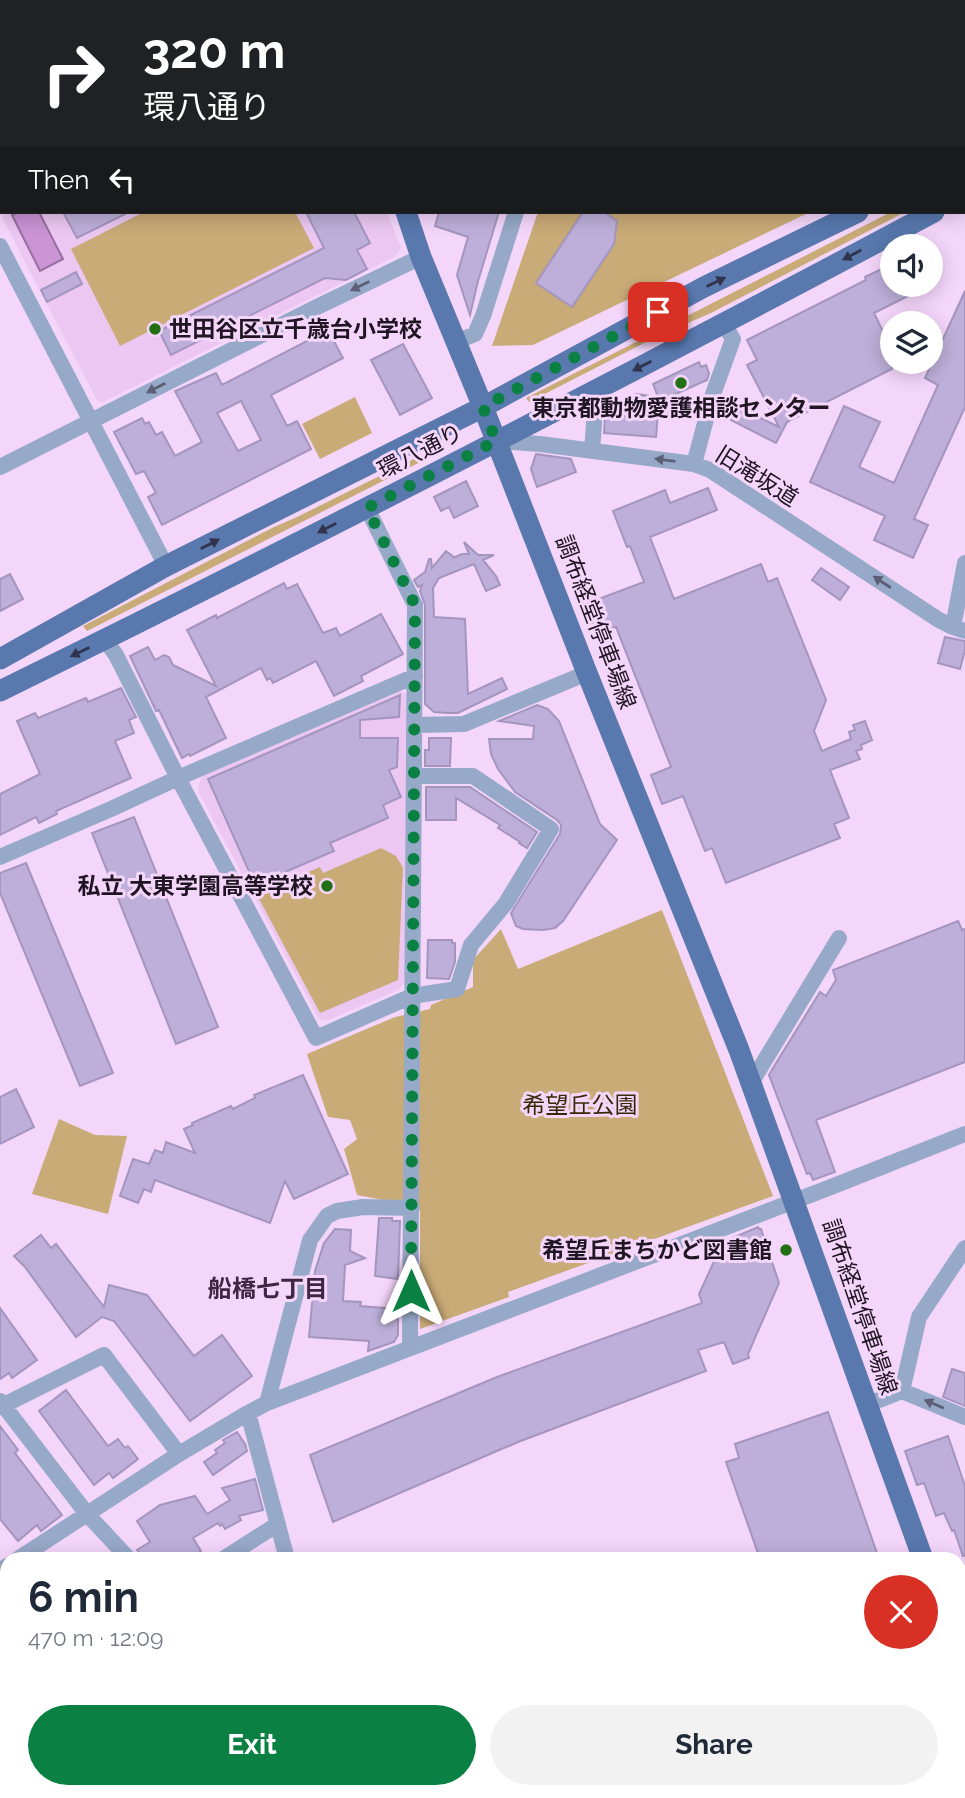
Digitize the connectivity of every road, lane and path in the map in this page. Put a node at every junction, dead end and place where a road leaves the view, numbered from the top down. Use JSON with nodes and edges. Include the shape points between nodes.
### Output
{"nodes":[{"id":1,"x":407,"y":214,"type":"edge"},
{"id":2,"x":515,"y":214,"type":"edge"},
{"id":3,"x":854,"y":214,"type":"edge"},
{"id":4,"x":930,"y":214,"type":"edge"},
{"id":5,"x":0,"y":246,"type":"edge"},
{"id":6,"x":421,"y":257,"type":"junction"},
{"id":7,"x":724,"y":324,"type":"junction"},
{"id":8,"x":456,"y":342,"type":"junction"},
{"id":9,"x":483,"y":407,"type":"junction"},
{"id":10,"x":595,"y":410,"type":"dead end"},
{"id":11,"x":90,"y":422,"type":"junction"},
{"id":12,"x":496,"y":441,"type":"junction"},
{"id":13,"x":592,"y":451,"type":"junction"},
{"id":14,"x":694,"y":464,"type":"junction"},
{"id":15,"x":0,"y":467,"type":"edge"},
{"id":16,"x":367,"y":508,"type":"junction"},
{"id":17,"x":965,"y":563,"type":"edge"},
{"id":18,"x":166,"y":566,"type":"junction"},
{"id":19,"x":952,"y":626,"type":"edge"},
{"id":20,"x":105,"y":639,"type":"junction"},
{"id":21,"x":0,"y":659,"type":"edge"},
{"id":22,"x":587,"y":673,"type":"junction"},
{"id":23,"x":415,"y":676,"type":"junction"},
{"id":24,"x":0,"y":691,"type":"edge"},
{"id":25,"x":415,"y":725,"type":"junction"},
{"id":26,"x":415,"y":776,"type":"junction"},
{"id":27,"x":178,"y":778,"type":"junction"},
{"id":28,"x":0,"y":857,"type":"edge"},
{"id":29,"x":839,"y":938,"type":"dead end"},
{"id":30,"x":412,"y":996,"type":"junction"},
{"id":31,"x":749,"y":1077,"type":"junction"},
{"id":32,"x":965,"y":1133,"type":"edge"},
{"id":33,"x":794,"y":1200,"type":"junction"},
{"id":34,"x":412,"y":1208,"type":"junction"},
{"id":35,"x":965,"y":1248,"type":"edge"},
{"id":36,"x":410,"y":1347,"type":"junction"},
{"id":37,"x":902,"y":1391,"type":"junction"},
{"id":38,"x":267,"y":1403,"type":"junction"},
{"id":39,"x":1,"y":1405,"type":"edge"},
{"id":40,"x":866,"y":1405,"type":"junction"},
{"id":41,"x":248,"y":1413,"type":"junction"},
{"id":42,"x":965,"y":1418,"type":"edge"},
{"id":43,"x":179,"y":1454,"type":"junction"},
{"id":44,"x":88,"y":1514,"type":"junction"},
{"id":45,"x":278,"y":1524,"type":"junction"},
{"id":46,"x":29,"y":1552,"type":"edge"},
{"id":47,"x":123,"y":1552,"type":"edge"},
{"id":48,"x":234,"y":1552,"type":"edge"},
{"id":49,"x":285,"y":1552,"type":"edge"},
{"id":50,"x":920,"y":1552,"type":"edge"}],
"edges":[{"from":1,"to":6,"type":"main road","name":"調布経堂停車場線"},
{"from":2,"to":8,"type":"street","via":[[475,334]]},
{"from":9,"to":3,"type":"main road","name":"環八通り","one_way":true,"via":[[704,288]]},
{"from":4,"to":7,"type":"main road","name":"環八通り","one_way":true},
{"from":5,"to":11,"type":"street"},
{"from":6,"to":8,"type":"main road","name":"調布経堂停車場線"},
{"from":6,"to":11,"type":"street","one_way":true},
{"from":7,"to":12,"type":"main road","name":"環八通り","one_way":true},
{"from":7,"to":14,"type":"street","via":[[733,339]]},
{"from":8,"to":9,"type":"main road","name":"調布経堂停車場線"},
{"from":9,"to":12,"type":"main road","name":"調布経堂停車場線"},
{"from":18,"to":9,"type":"main road","name":"環八通り","one_way":true},
{"from":10,"to":13,"type":"street"},
{"from":11,"to":15,"type":"street"},
{"from":11,"to":18,"type":"street"},
{"from":12,"to":13,"type":"street","name":"旧滝坂道"},
{"from":12,"to":16,"type":"main road","name":"環八通り"},
{"from":12,"to":22,"type":"main road","name":"調布経堂停車場線"},
{"from":14,"to":13,"type":"street","name":"旧滝坂道","one_way":true},
{"from":19,"to":14,"type":"street","name":"旧滝坂道","one_way":true},
{"from":16,"to":20,"type":"main road","name":"環八通り","one_way":true},
{"from":16,"to":23,"type":"street","via":[[415,605]]},
{"from":17,"to":19,"type":"street"},
{"from":18,"to":21,"type":"main road","name":"環八通り"},
{"from":20,"to":24,"type":"main road","name":"環八通り","one_way":true},
{"from":20,"to":27,"type":"street"},
{"from":22,"to":25,"type":"street","via":[[464,724]]},
{"from":22,"to":31,"type":"main road","name":"調布経堂停車場線"},
{"from":23,"to":25,"type":"street"},
{"from":23,"to":27,"type":"street"},
{"from":25,"to":26,"type":"street"},
{"from":26,"to":30,"type":"street"},
{"from":26,"to":30,"type":"street","via":[[473,776],[551,829],[506,903],[471,945],[457,989]]},
{"from":27,"to":28,"type":"street"},
{"from":27,"to":30,"type":"street","via":[[316,1038]]},
{"from":29,"to":31,"type":"street"},
{"from":30,"to":34,"type":"street"},
{"from":31,"to":33,"type":"main road","name":"調布経堂停車場線"},
{"from":32,"to":33,"type":"street"},
{"from":33,"to":36,"type":"street"},
{"from":33,"to":40,"type":"main road","name":"調布経堂停車場線"},
{"from":34,"to":36,"type":"street"},
{"from":34,"to":38,"type":"street","via":[[363,1207],[327,1216],[310,1240]]},
{"from":35,"to":37,"type":"street","via":[[919,1317]]},
{"from":36,"to":38,"type":"street"},
{"from":37,"to":40,"type":"street"},
{"from":42,"to":37,"type":"street","one_way":true},
{"from":38,"to":41,"type":"street"},
{"from":39,"to":43,"type":"street","via":[[104,1355]]},
{"from":39,"to":44,"type":"street"},
{"from":40,"to":50,"type":"main road","name":"調布経堂停車場線"},
{"from":41,"to":43,"type":"street"},
{"from":41,"to":45,"type":"street"},
{"from":43,"to":44,"type":"street"},
{"from":44,"to":46,"type":"street"},
{"from":44,"to":47,"type":"street"},
{"from":45,"to":48,"type":"street"},
{"from":45,"to":49,"type":"street"}]}
